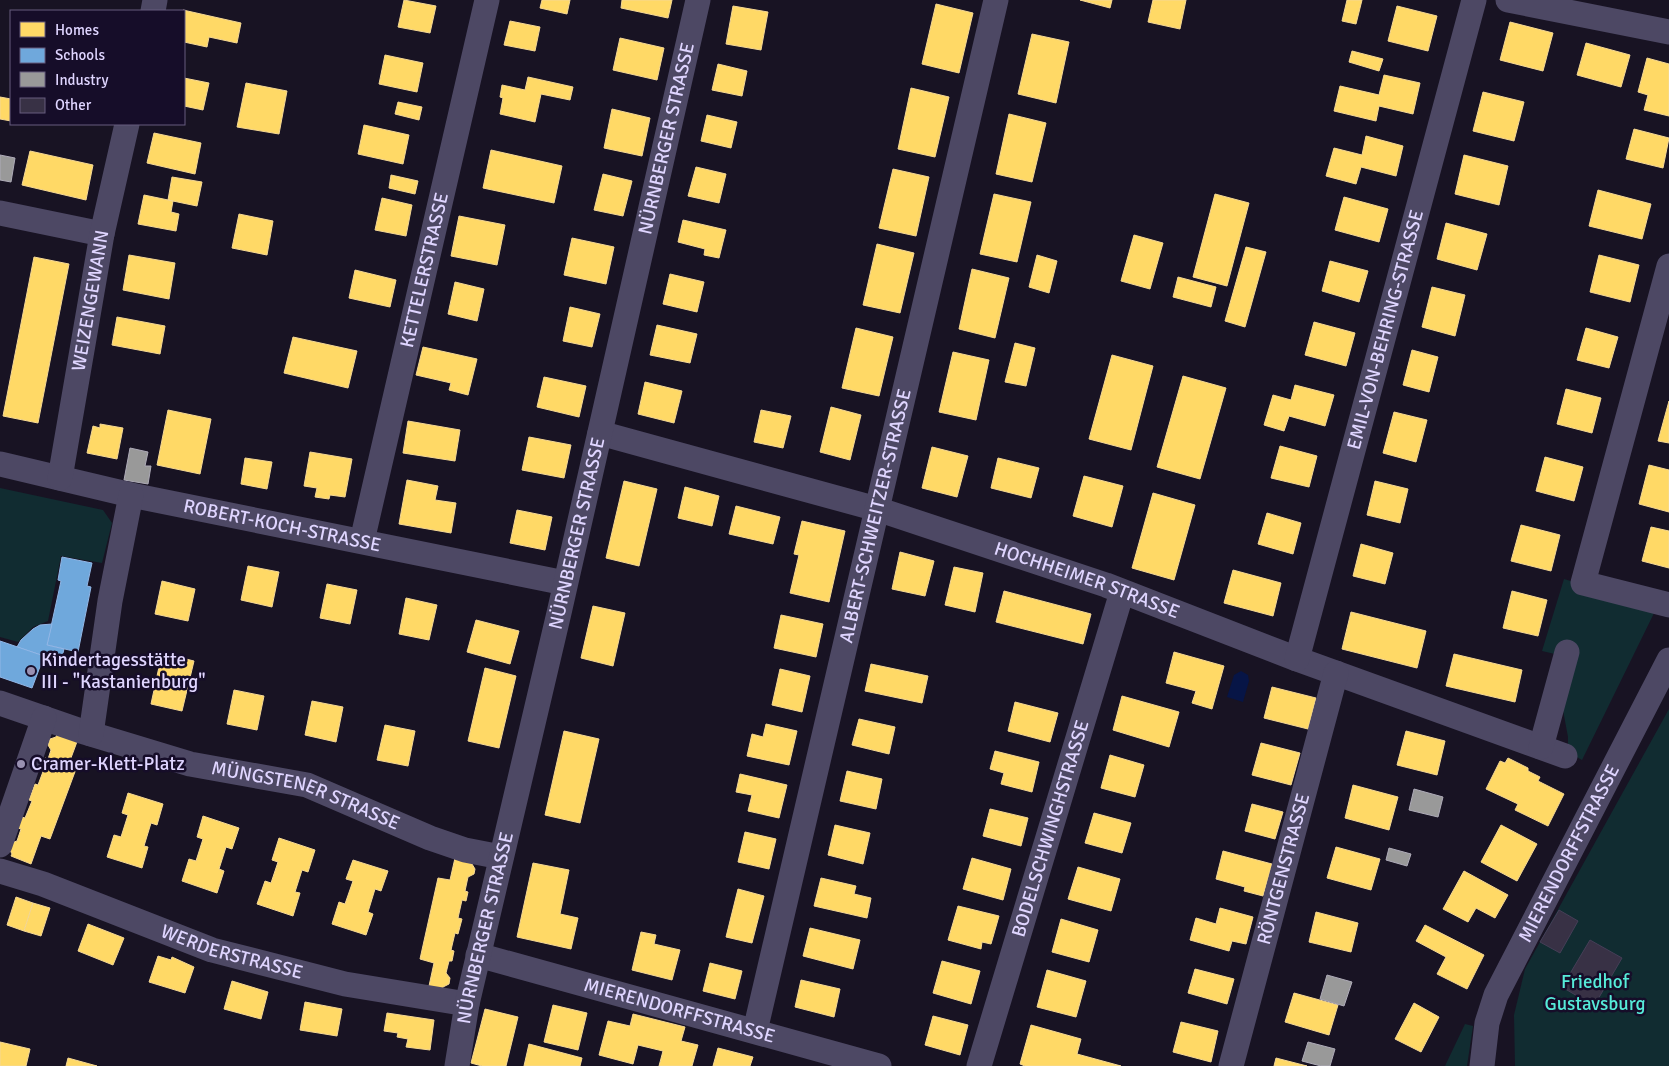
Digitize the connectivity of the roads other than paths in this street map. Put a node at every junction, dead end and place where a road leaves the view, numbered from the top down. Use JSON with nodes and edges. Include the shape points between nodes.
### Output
{"nodes":[{"id":1,"x":487,"y":0,"type":"edge"},
{"id":2,"x":698,"y":0,"type":"edge"},
{"id":3,"x":996,"y":0,"type":"edge"},
{"id":4,"x":1474,"y":0,"type":"edge"},
{"id":5,"x":1508,"y":0,"type":"edge"},
{"id":6,"x":1669,"y":32,"type":"edge"},
{"id":7,"x":127,"y":125,"type":"edge"},
{"id":8,"x":0,"y":214,"type":"edge"},
{"id":9,"x":102,"y":234,"type":"junction"},
{"id":10,"x":1669,"y":266,"type":"edge"},
{"id":11,"x":600,"y":433,"type":"junction"},
{"id":12,"x":0,"y":464,"type":"edge"},
{"id":13,"x":60,"y":478,"type":"junction"},
{"id":14,"x":131,"y":496,"type":"junction"},
{"id":15,"x":877,"y":509,"type":"junction"},
{"id":16,"x":362,"y":541,"type":"junction"},
{"id":17,"x":565,"y":583,"type":"junction"},
{"id":18,"x":1122,"y":592,"type":"junction"},
{"id":19,"x":1669,"y":605,"type":"edge"},
{"id":20,"x":1567,"y":652,"type":"dead end"},
{"id":21,"x":1297,"y":659,"type":"junction"},
{"id":22,"x":1669,"y":660,"type":"edge"},
{"id":23,"x":1336,"y":673,"type":"junction"},
{"id":24,"x":0,"y":703,"type":"edge"},
{"id":25,"x":44,"y":718,"type":"junction"},
{"id":26,"x":86,"y":732,"type":"junction"},
{"id":27,"x":1541,"y":747,"type":"junction"},
{"id":28,"x":1565,"y":756,"type":"dead end"},
{"id":29,"x":0,"y":844,"type":"edge"},
{"id":30,"x":501,"y":857,"type":"junction"},
{"id":31,"x":3,"y":872,"type":"edge"},
{"id":32,"x":478,"y":955,"type":"junction"},
{"id":33,"x":467,"y":1004,"type":"junction"},
{"id":34,"x":755,"y":1031,"type":"junction"},
{"id":35,"x":1485,"y":1061,"type":"edge"},
{"id":36,"x":457,"y":1066,"type":"edge"},
{"id":37,"x":879,"y":1066,"type":"edge"},
{"id":38,"x":979,"y":1066,"type":"edge"},
{"id":39,"x":1231,"y":1066,"type":"edge"}],
"edges":[{"from":1,"to":16,"type":"street","name":"KETTELERSTRASSE"},
{"from":2,"to":11,"type":"street","name":"NÜRNBERGER STRASSE"},
{"from":3,"to":15,"type":"street","name":"ALBERT-SCHWEITZER-STRASSE"},
{"from":4,"to":21,"type":"street","name":"EMIL-VON-BEHRING-STRASSE"},
{"from":5,"to":6,"type":"street"},
{"from":7,"to":9,"type":"street","name":"WEIZENGEWANN"},
{"from":8,"to":9,"type":"street"},
{"from":9,"to":13,"type":"street","name":"WEIZENGEWANN"},
{"from":10,"to":19,"type":"street","via":[[1583,583]]},
{"from":11,"to":15,"type":"street","name":"HOCHHEIMER STRASSE"},
{"from":11,"to":17,"type":"street","name":"NÜRNBERGER STRASSE"},
{"from":12,"to":13,"type":"street","name":"ROBERT-KOCH-STRASSE"},
{"from":13,"to":14,"type":"street","name":"ROBERT-KOCH-STRASSE"},
{"from":14,"to":16,"type":"street","name":"ROBERT-KOCH-STRASSE"},
{"from":14,"to":26,"type":"street"},
{"from":15,"to":18,"type":"street","name":"HOCHHEIMER STRASSE"},
{"from":15,"to":34,"type":"street","name":"ALBERT-SCHWEITZER-STRASSE"},
{"from":16,"to":17,"type":"street","name":"ROBERT-KOCH-STRASSE"},
{"from":17,"to":30,"type":"street","name":"NÜRNBERGER STRASSE"},
{"from":18,"to":21,"type":"street","name":"HOCHHEIMER STRASSE"},
{"from":18,"to":38,"type":"street","name":"BODELSCHWINGHSTRASSE"},
{"from":20,"to":27,"type":"street"},
{"from":21,"to":23,"type":"street","name":"HOCHHEIMER STRASSE"},
{"from":22,"to":35,"type":"street","name":"MIERENDORFFSTRASSE","via":[[1496,995],[1488,1023]]},
{"from":23,"to":27,"type":"street","name":"HOCHHEIMER STRASSE"},
{"from":23,"to":39,"type":"street","name":"RÖNTGENSTRASSE"},
{"from":24,"to":25,"type":"street"},
{"from":25,"to":26,"type":"street"},
{"from":25,"to":29,"type":"street"},
{"from":26,"to":30,"type":"street","name":"MÜNGSTENER STRASSE","via":[[190,764],[307,785],[430,838],[464,850]]},
{"from":27,"to":28,"type":"street","name":"HOCHHEIMER STRASSE"},
{"from":30,"to":32,"type":"street","name":"NÜRNBERGER STRASSE"},
{"from":31,"to":33,"type":"street","name":"WERDERSTRASSE","via":[[68,893],[212,950],[345,984]]},
{"from":32,"to":33,"type":"street","name":"NÜRNBERGER STRASSE"},
{"from":32,"to":34,"type":"street","name":"MIERENDORFFSTRASSE"},
{"from":33,"to":36,"type":"street","name":"NÜRNBERGER STRASSE"},
{"from":34,"to":37,"type":"street","name":"MIERENDORFFSTRASSE"}]}
